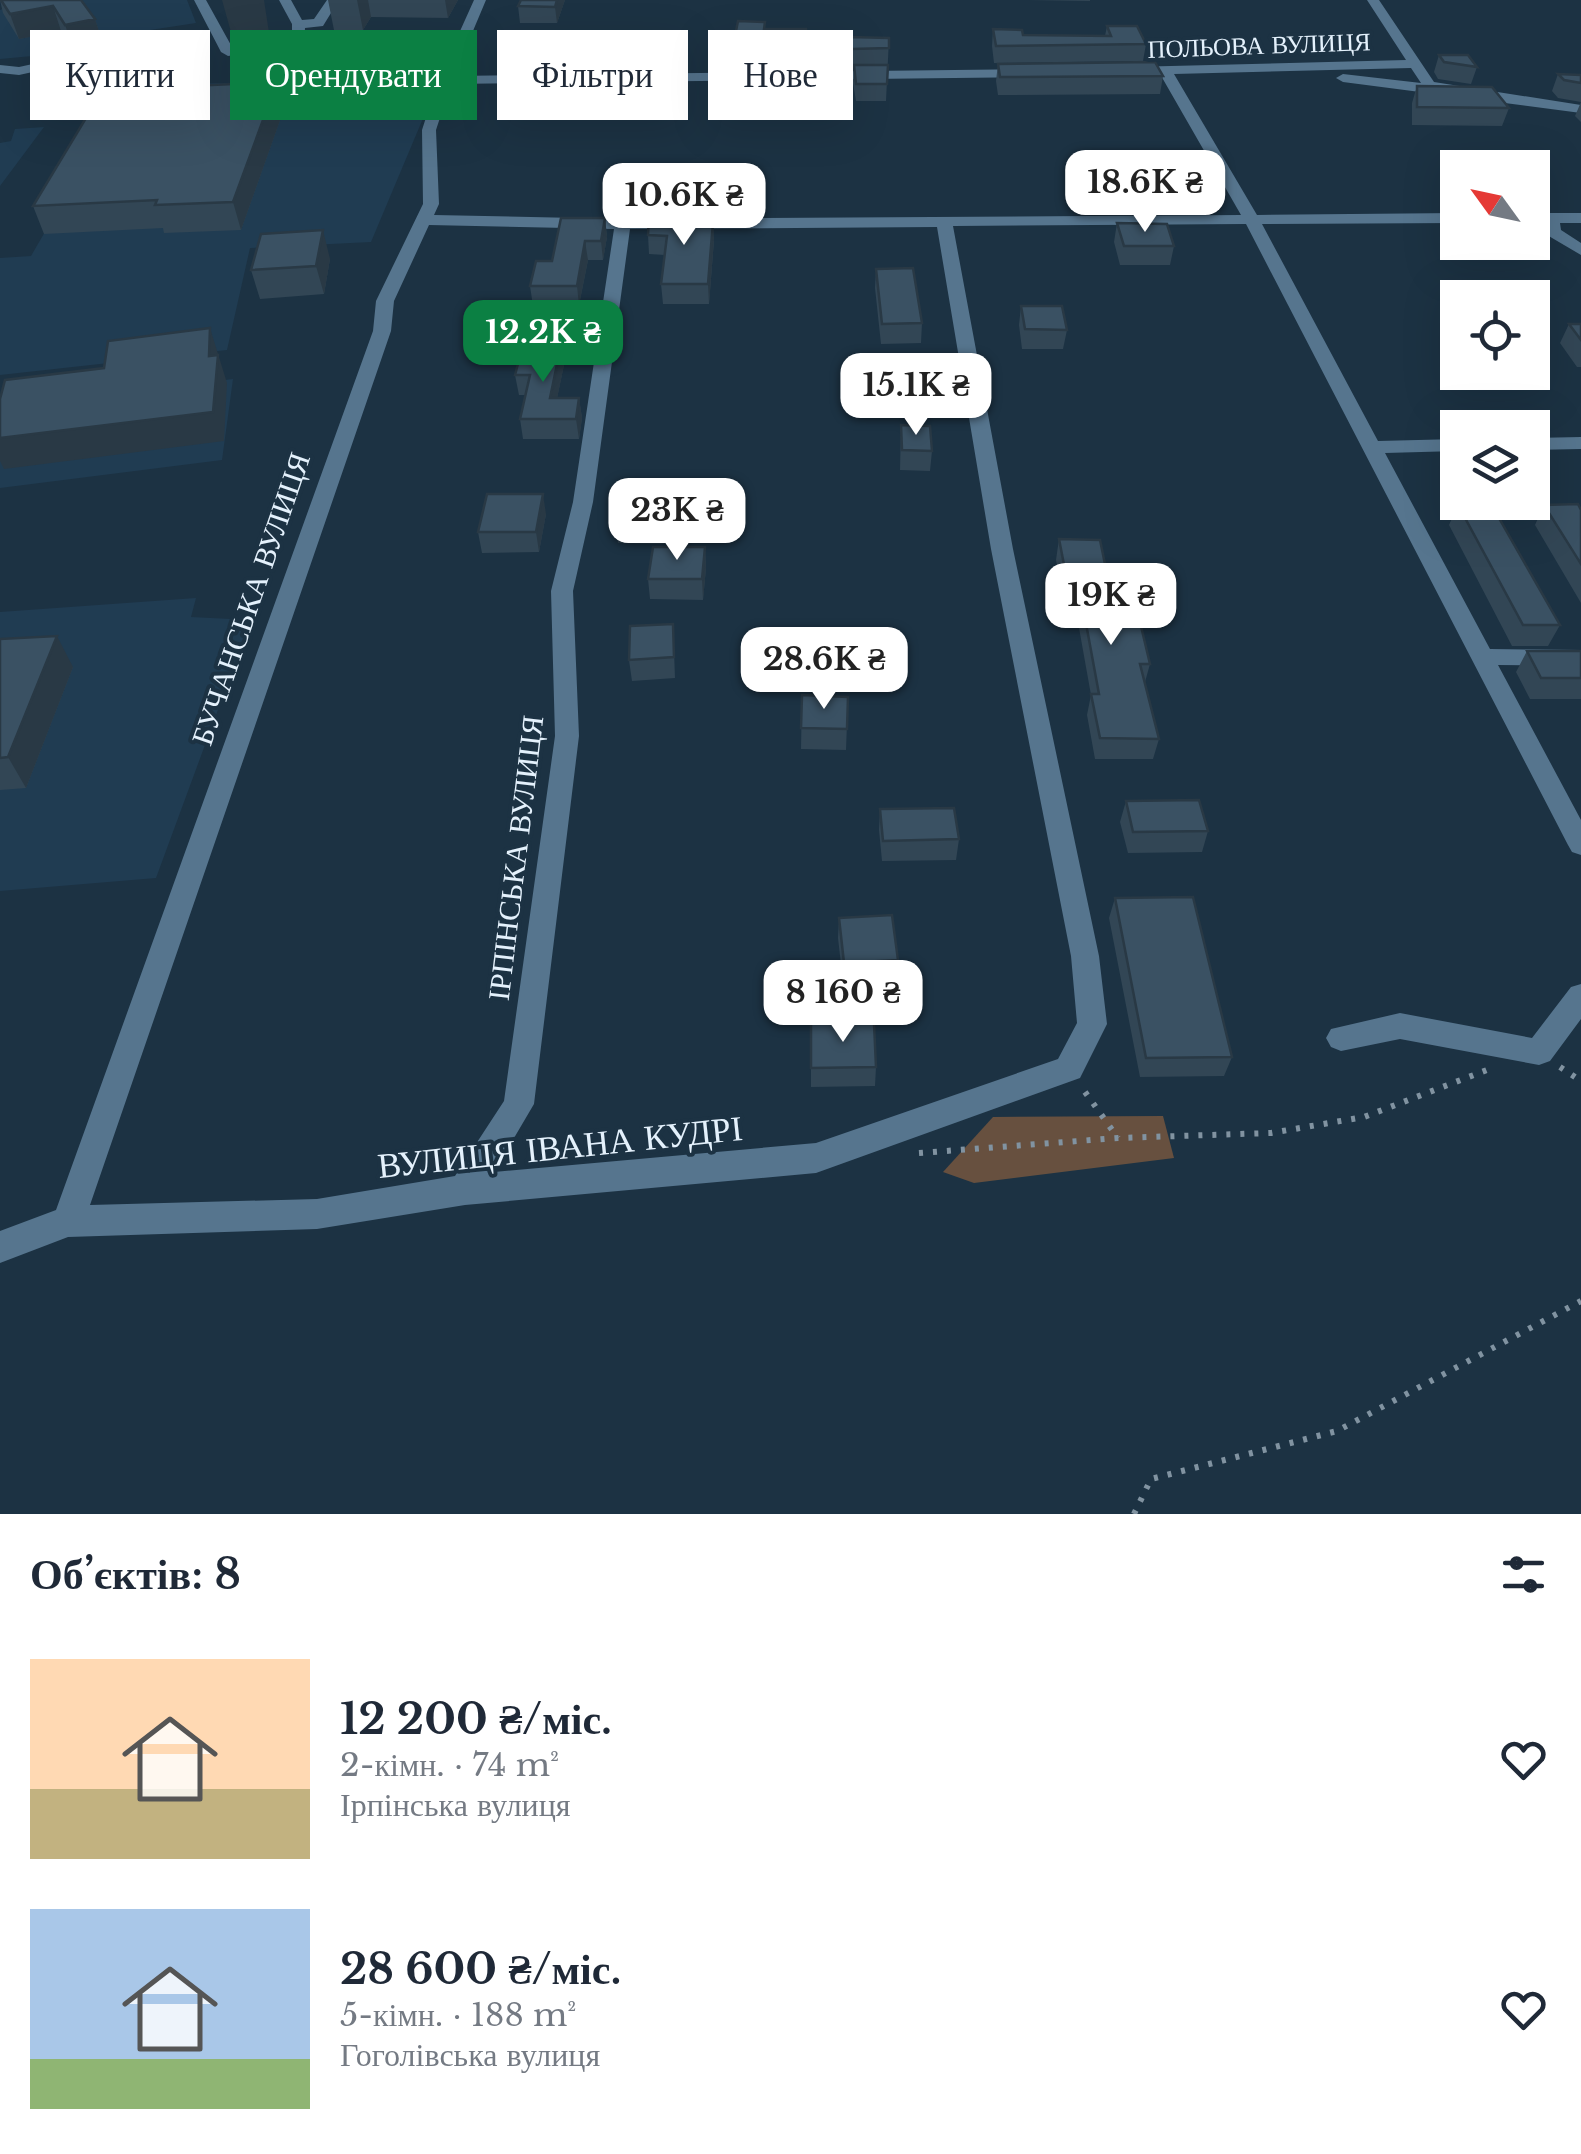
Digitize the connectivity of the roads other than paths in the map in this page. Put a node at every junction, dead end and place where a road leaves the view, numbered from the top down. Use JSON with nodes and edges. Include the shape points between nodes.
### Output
{"nodes":[{"id":1,"x":200,"y":0,"type":"edge"},
{"id":2,"x":286,"y":0,"type":"edge"},
{"id":3,"x":334,"y":0,"type":"edge"},
{"id":4,"x":480,"y":0,"type":"edge"},
{"id":5,"x":1373,"y":0,"type":"edge"},
{"id":6,"x":1395,"y":1,"type":"edge"},
{"id":7,"x":298,"y":24,"type":"junction"},
{"id":8,"x":467,"y":30,"type":"edge"},
{"id":9,"x":1415,"y":64,"type":"junction"},
{"id":10,"x":1254,"y":67,"type":"junction"},
{"id":11,"x":0,"y":69,"type":"edge"},
{"id":12,"x":1164,"y":71,"type":"junction"},
{"id":13,"x":1047,"y":72,"type":"edge"},
{"id":14,"x":1106,"y":72,"type":"edge"},
{"id":15,"x":30,"y":74,"type":"edge"},
{"id":16,"x":477,"y":80,"type":"edge"},
{"id":17,"x":1440,"y":90,"type":"junction"},
{"id":18,"x":1581,"y":109,"type":"edge"},
{"id":19,"x":432,"y":120,"type":"edge"},
{"id":20,"x":1251,"y":218,"type":"junction"},
{"id":21,"x":1440,"y":218,"type":"edge"},
{"id":22,"x":1552,"y":218,"type":"joint"},
{"id":23,"x":1581,"y":218,"type":"edge"},
{"id":24,"x":426,"y":220,"type":"junction"},
{"id":25,"x":944,"y":222,"type":"junction"},
{"id":26,"x":623,"y":224,"type":"junction"},
{"id":27,"x":1581,"y":250,"type":"edge"},
{"id":28,"x":1581,"y":443,"type":"edge"},
{"id":29,"x":1550,"y":444,"type":"edge"},
{"id":30,"x":1440,"y":446,"type":"edge"},
{"id":31,"x":1372,"y":447,"type":"junction"},
{"id":32,"x":1482,"y":657,"type":"junction"},
{"id":33,"x":1581,"y":658,"type":"edge"},
{"id":34,"x":1581,"y":844,"type":"edge"},
{"id":35,"x":1581,"y":996,"type":"edge"},
{"id":36,"x":1340,"y":1038,"type":"dead end"},
{"id":37,"x":465,"y":1190,"type":"junction"},
{"id":38,"x":68,"y":1220,"type":"junction"},
{"id":39,"x":0,"y":1247,"type":"edge"}],
"edges":[{"from":1,"to":7,"type":"street","via":[[228,52],[299,42]]},
{"from":2,"to":7,"type":"street"},
{"from":3,"to":7,"type":"street","via":[[318,22]]},
{"from":4,"to":8,"type":"street","name":"БУЧАНСЬКА ВУЛИЦЯ"},
{"from":5,"to":6,"type":"street"},
{"from":5,"to":9,"type":"street","name":"ПОЛЬОВА ВУЛИЦЯ"},
{"from":9,"to":10,"type":"street","name":"ПОЛЬОВА ВУЛИЦЯ"},
{"from":9,"to":17,"type":"street","name":"ПОЛЬОВА ВУЛИЦЯ"},
{"from":10,"to":12,"type":"street","name":"ПОЛЬОВА ВУЛИЦЯ"},
{"from":10,"to":17,"type":"street"},
{"from":11,"to":15,"type":"street"},
{"from":12,"to":14,"type":"street","name":"ПОЛЬОВА ВУЛИЦЯ"},
{"from":12,"to":20,"type":"street"},
{"from":13,"to":16,"type":"street"},
{"from":17,"to":18,"type":"street"},
{"from":19,"to":24,"type":"street","name":"БУЧАНСЬКА ВУЛИЦЯ"},
{"from":20,"to":21,"type":"street"},
{"from":20,"to":25,"type":"street"},
{"from":20,"to":31,"type":"street"},
{"from":22,"to":23,"type":"street"},
{"from":22,"to":27,"type":"street","via":[[1553,232]]},
{"from":24,"to":26,"type":"street"},
{"from":24,"to":38,"type":"street","name":"БУЧАНСЬКА ВУЛИЦЯ","via":[[385,301],[382,331]]},
{"from":25,"to":26,"type":"street"},
{"from":25,"to":37,"type":"street","name":"ВУЛИЦЯ ІВАНА КУДРІ","via":[[1085,956],[1092,1024],[1069,1068],[816,1158]]},
{"from":26,"to":37,"type":"street","name":"ІРПІНСЬКА ВУЛИЦЯ","via":[[584,502],[562,591],[567,736],[519,1104]]},
{"from":28,"to":29,"type":"street"},
{"from":30,"to":31,"type":"street"},
{"from":31,"to":32,"type":"street"},
{"from":32,"to":33,"type":"street"},
{"from":32,"to":34,"type":"street"},
{"from":35,"to":36,"type":"street","via":[[1538,1052],[1400,1026]]},
{"from":37,"to":38,"type":"street","name":"ВУЛИЦЯ ІВАНА КУДРІ","via":[[318,1214]]},
{"from":38,"to":39,"type":"street","name":"ВУЛИЦЯ ІВАНА КУДРІ"}]}
